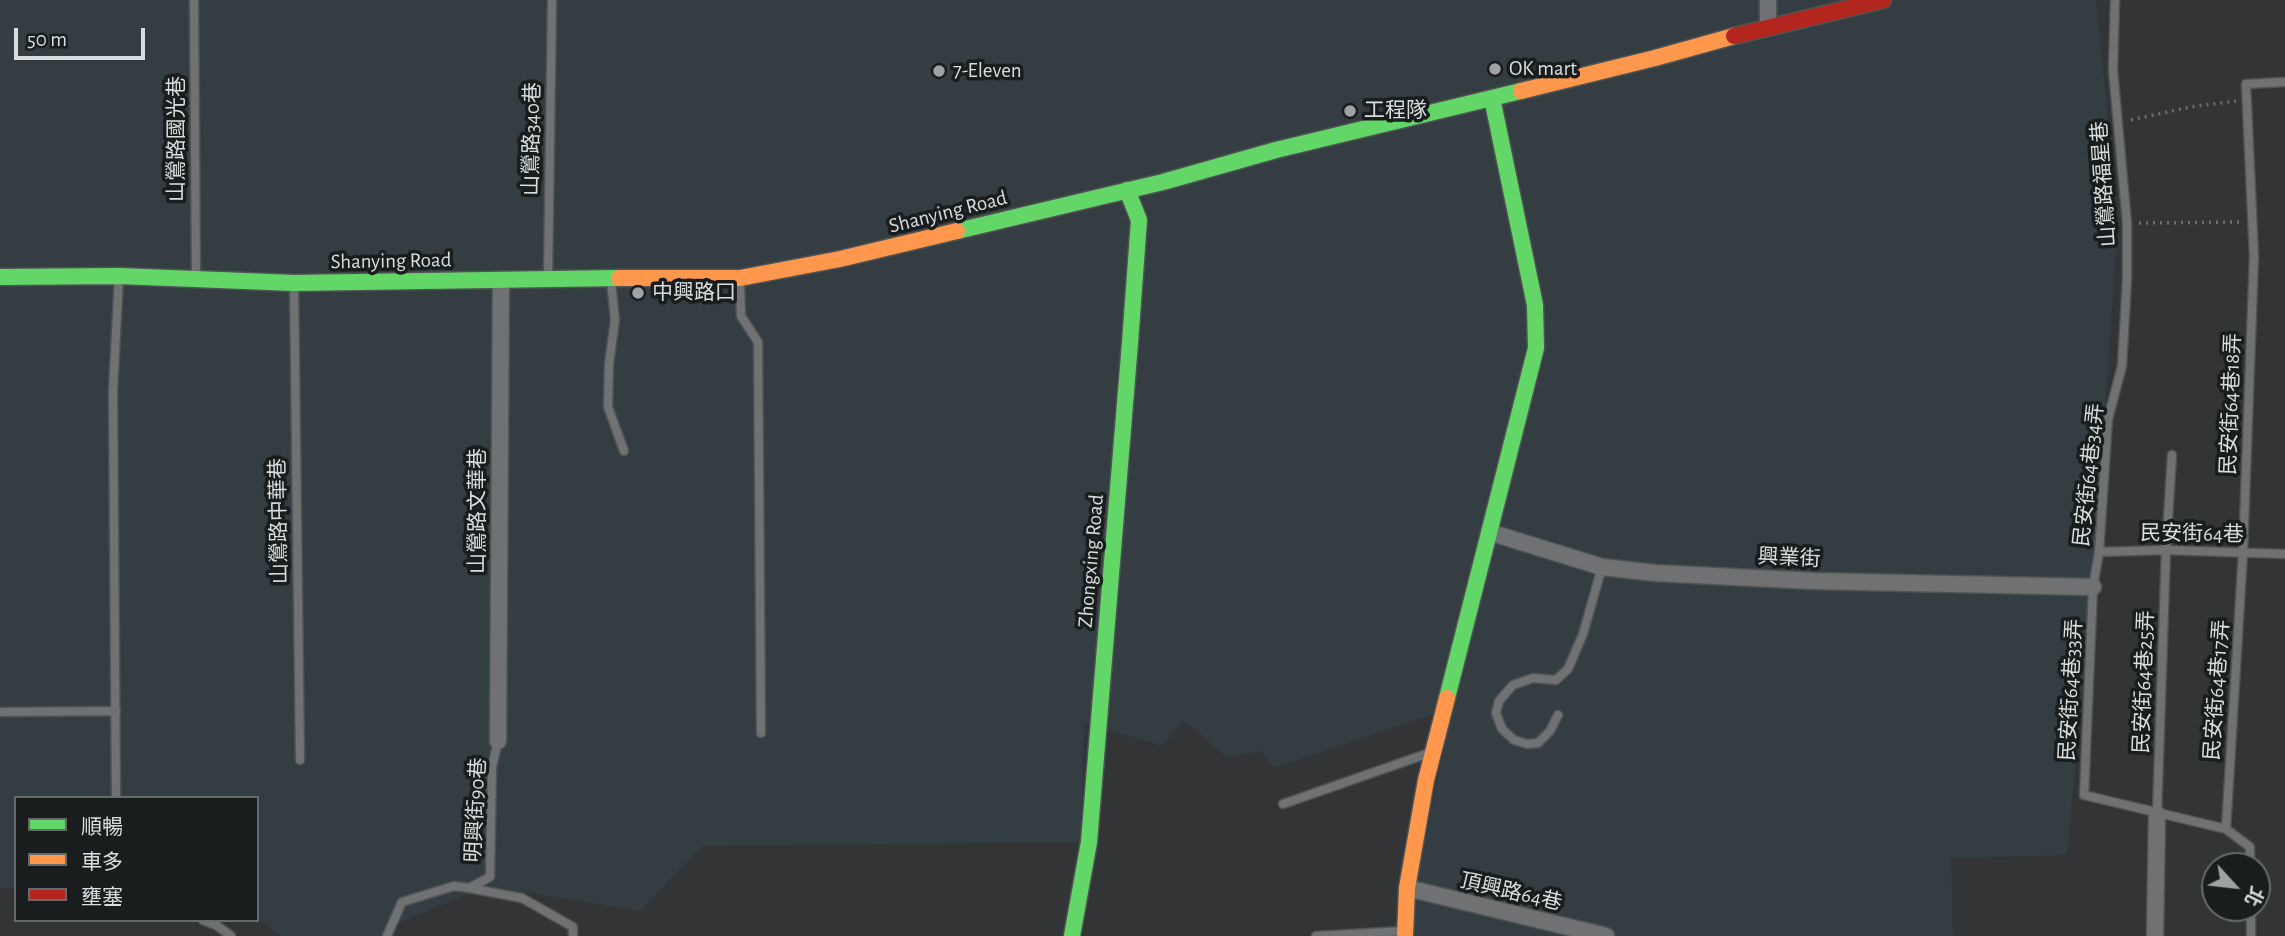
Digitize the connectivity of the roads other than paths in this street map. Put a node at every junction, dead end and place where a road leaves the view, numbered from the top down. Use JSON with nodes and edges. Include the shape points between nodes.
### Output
{"nodes":[{"id":1,"x":194,"y":0,"type":"edge"},
{"id":2,"x":552,"y":0,"type":"edge"},
{"id":3,"x":1768,"y":0,"type":"edge"},
{"id":4,"x":1882,"y":0,"type":"edge"},
{"id":5,"x":2115,"y":0,"type":"edge"},
{"id":6,"x":1768,"y":26,"type":"junction"},
{"id":7,"x":2285,"y":82,"type":"edge"},
{"id":8,"x":1492,"y":98,"type":"junction"},
{"id":9,"x":1127,"y":190,"type":"junction"},
{"id":10,"x":119,"y":276,"type":"junction"},
{"id":11,"x":0,"y":277,"type":"edge"},
{"id":12,"x":196,"y":278,"type":"junction"},
{"id":13,"x":611,"y":278,"type":"junction"},
{"id":14,"x":740,"y":278,"type":"junction"},
{"id":15,"x":548,"y":279,"type":"junction"},
{"id":16,"x":500,"y":280,"type":"junction"},
{"id":17,"x":294,"y":283,"type":"junction"},
{"id":18,"x":2122,"y":366,"type":"joint"},
{"id":19,"x":624,"y":451,"type":"dead end"},
{"id":20,"x":2172,"y":455,"type":"dead end"},
{"id":21,"x":1489,"y":532,"type":"junction"},
{"id":22,"x":2166,"y":550,"type":"junction"},
{"id":23,"x":2099,"y":552,"type":"junction"},
{"id":24,"x":2243,"y":552,"type":"junction"},
{"id":25,"x":2285,"y":554,"type":"edge"},
{"id":26,"x":1602,"y":567,"type":"junction"},
{"id":27,"x":2093,"y":587,"type":"junction"},
{"id":28,"x":116,"y":711,"type":"junction"},
{"id":29,"x":0,"y":712,"type":"edge"},
{"id":30,"x":1558,"y":715,"type":"dead end"},
{"id":31,"x":761,"y":733,"type":"dead end"},
{"id":32,"x":498,"y":741,"type":"joint"},
{"id":33,"x":1434,"y":751,"type":"junction"},
{"id":34,"x":299,"y":760,"type":"dead end"},
{"id":35,"x":116,"y":796,"type":"edge"},
{"id":36,"x":1283,"y":804,"type":"dead end"},
{"id":37,"x":2157,"y":814,"type":"junction"},
{"id":38,"x":2226,"y":829,"type":"junction"},
{"id":39,"x":2250,"y":852,"type":"edge"},
{"id":40,"x":469,"y":888,"type":"junction"},
{"id":41,"x":1406,"y":888,"type":"junction"},
{"id":42,"x":208,"y":922,"type":"edge"},
{"id":43,"x":1404,"y":934,"type":"edge"},
{"id":44,"x":231,"y":936,"type":"edge"},
{"id":45,"x":387,"y":936,"type":"edge"},
{"id":46,"x":573,"y":936,"type":"edge"},
{"id":47,"x":1072,"y":936,"type":"edge"},
{"id":48,"x":1316,"y":936,"type":"edge"},
{"id":49,"x":1606,"y":936,"type":"edge"},
{"id":50,"x":2155,"y":936,"type":"edge"}],
"edges":[{"from":1,"to":12,"type":"lane","name":"山鶯路國光巷"},
{"from":2,"to":15,"type":"lane","name":"山鶯路340巷"},
{"from":3,"to":6,"type":"street"},
{"from":4,"to":6,"type":"street","name":"Shanying Road"},
{"from":5,"to":18,"type":"lane","name":"山鶯路福星巷","via":[[2113,70],[2127,223]]},
{"from":6,"to":8,"type":"street","name":"Shanying Road"},
{"from":7,"to":24,"type":"lane","name":"民安街64巷18弄","via":[[2246,84],[2254,257]]},
{"from":8,"to":9,"type":"street","name":"Shanying Road"},
{"from":8,"to":21,"type":"street","via":[[1535,305],[1536,348]]},
{"from":9,"to":14,"type":"street","name":"Shanying Road","via":[[840,260]]},
{"from":9,"to":47,"type":"street","name":"Zhongxing Road","via":[[1139,220],[1130,343],[1089,842]]},
{"from":10,"to":11,"type":"street","name":"Shanying Road"},
{"from":10,"to":12,"type":"street","name":"Shanying Road"},
{"from":10,"to":28,"type":"lane","via":[[113,391]]},
{"from":12,"to":17,"type":"street","name":"Shanying Road"},
{"from":13,"to":14,"type":"street","name":"Shanying Road"},
{"from":13,"to":15,"type":"street","name":"Shanying Road"},
{"from":13,"to":19,"type":"lane","via":[[615,320],[608,407]]},
{"from":14,"to":31,"type":"lane","via":[[741,316],[758,342]]},
{"from":15,"to":16,"type":"street","name":"Shanying Road"},
{"from":16,"to":17,"type":"street","name":"Shanying Road"},
{"from":16,"to":32,"type":"street","name":"山鶯路文華巷"},
{"from":17,"to":34,"type":"lane","name":"山鶯路中華巷"},
{"from":18,"to":23,"type":"lane","name":"民安街64巷34弄","via":[[2108,419]]},
{"from":20,"to":22,"type":"lane","name":"民安街64巷25弄"},
{"from":21,"to":26,"type":"street","name":"興業街"},
{"from":21,"to":33,"type":"street"},
{"from":22,"to":23,"type":"lane","name":"民安街64巷"},
{"from":22,"to":24,"type":"lane","name":"民安街64巷"},
{"from":22,"to":37,"type":"lane","name":"民安街64巷25弄"},
{"from":23,"to":27,"type":"lane","name":"民安街64巷34弄"},
{"from":24,"to":25,"type":"lane","name":"民安街64巷"},
{"from":24,"to":38,"type":"lane","name":"民安街64巷17弄"},
{"from":26,"to":27,"type":"street","name":"興業街","via":[[1812,580]]},
{"from":26,"to":30,"type":"lane","via":[[1568,669],[1556,680],[1533,678],[1513,684],[1496,713],[1502,729],[1527,744],[1538,743]]},
{"from":27,"to":37,"type":"lane","name":"民安街64巷33弄","via":[[2084,795]]},
{"from":28,"to":29,"type":"lane"},
{"from":28,"to":35,"type":"lane"},
{"from":32,"to":40,"type":"lane","name":"明興街90巷","via":[[492,767],[490,877]]},
{"from":33,"to":36,"type":"lane"},
{"from":33,"to":41,"type":"street"},
{"from":37,"to":38,"type":"lane"},
{"from":37,"to":50,"type":"street"},
{"from":38,"to":39,"type":"lane","via":[[2250,847]]},
{"from":40,"to":45,"type":"lane","name":"明興街90巷","via":[[454,886],[402,902]]},
{"from":40,"to":46,"type":"lane","via":[[522,898],[573,927]]},
{"from":41,"to":43,"type":"street"},
{"from":41,"to":49,"type":"street","name":"頂興路64巷"},
{"from":42,"to":44,"type":"lane"},
{"from":43,"to":48,"type":"lane"}]}
